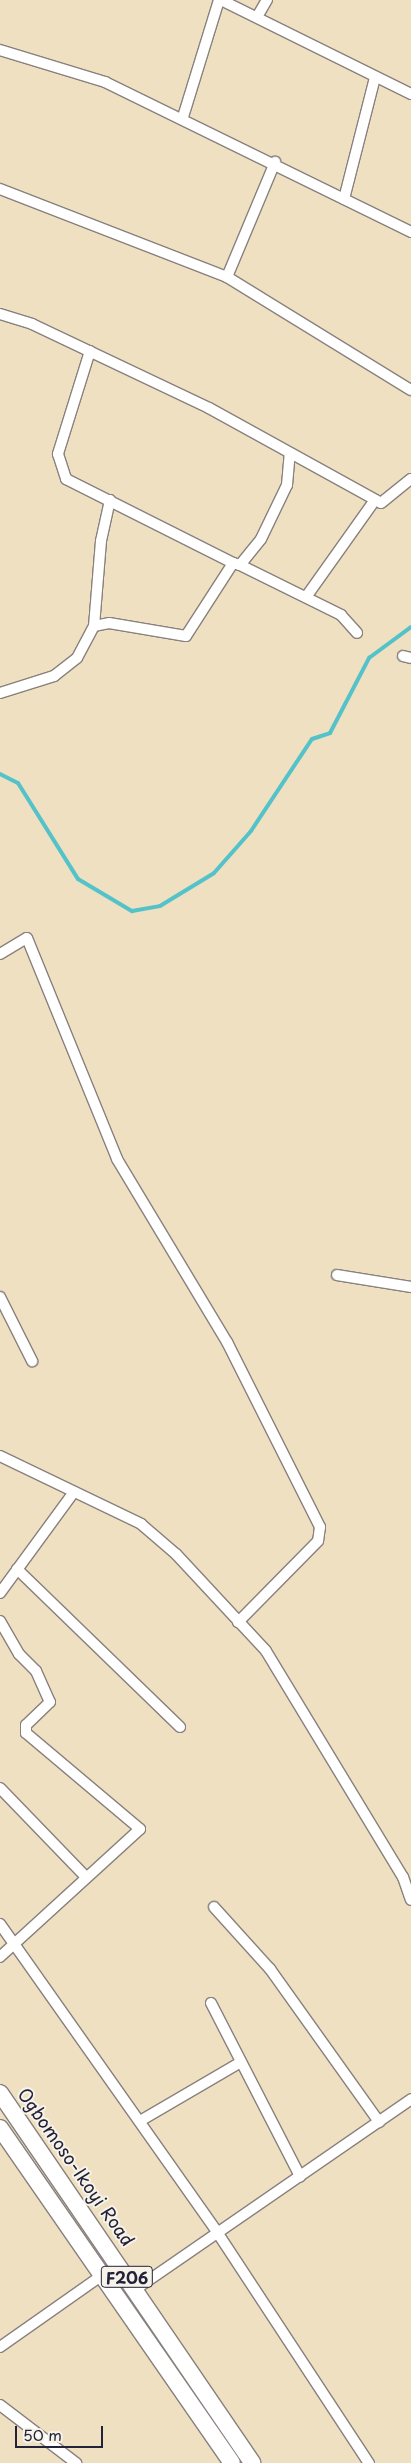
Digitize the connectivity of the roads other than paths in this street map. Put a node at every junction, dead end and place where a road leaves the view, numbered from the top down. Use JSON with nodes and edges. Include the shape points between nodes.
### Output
{"nodes":[{"id":1,"x":220,"y":0,"type":"edge"},
{"id":2,"x":267,"y":0,"type":"edge"},
{"id":3,"x":257,"y":17,"type":"junction"},
{"id":4,"x":0,"y":50,"type":"edge"},
{"id":5,"x":375,"y":77,"type":"junction"},
{"id":6,"x":411,"y":94,"type":"edge"},
{"id":7,"x":183,"y":118,"type":"junction"},
{"id":8,"x":275,"y":162,"type":"junction"},
{"id":9,"x":0,"y":189,"type":"edge"},
{"id":10,"x":344,"y":199,"type":"junction"},
{"id":11,"x":411,"y":232,"type":"edge"},
{"id":12,"x":227,"y":277,"type":"junction"},
{"id":13,"x":0,"y":314,"type":"edge"},
{"id":14,"x":90,"y":351,"type":"junction"},
{"id":15,"x":411,"y":390,"type":"edge"},
{"id":16,"x":290,"y":453,"type":"junction"},
{"id":17,"x":411,"y":479,"type":"edge"},
{"id":18,"x":110,"y":500,"type":"junction"},
{"id":19,"x":375,"y":500,"type":"junction"},
{"id":20,"x":237,"y":564,"type":"junction"},
{"id":21,"x":306,"y":598,"type":"junction"},
{"id":22,"x":94,"y":626,"type":"junction"},
{"id":23,"x":357,"y":633,"type":"dead end"},
{"id":24,"x":0,"y":693,"type":"edge"},
{"id":25,"x":0,"y":954,"type":"edge"},
{"id":26,"x":337,"y":1275,"type":"dead end"},
{"id":27,"x":411,"y":1286,"type":"edge"},
{"id":28,"x":0,"y":1297,"type":"edge"},
{"id":29,"x":32,"y":1361,"type":"dead end"},
{"id":30,"x":0,"y":1456,"type":"edge"},
{"id":31,"x":74,"y":1492,"type":"junction"},
{"id":32,"x":17,"y":1569,"type":"junction"},
{"id":33,"x":0,"y":1592,"type":"edge"},
{"id":34,"x":0,"y":1621,"type":"edge"},
{"id":35,"x":238,"y":1622,"type":"junction"},
{"id":36,"x":180,"y":1727,"type":"dead end"},
{"id":37,"x":0,"y":1788,"type":"edge"},
{"id":38,"x":85,"y":1876,"type":"junction"},
{"id":39,"x":411,"y":1900,"type":"edge"},
{"id":40,"x":214,"y":1907,"type":"dead end"},
{"id":41,"x":0,"y":1924,"type":"edge"},
{"id":42,"x":16,"y":1943,"type":"junction"},
{"id":43,"x":0,"y":1957,"type":"edge"},
{"id":44,"x":211,"y":2004,"type":"dead end"},
{"id":45,"x":241,"y":2062,"type":"junction"},
{"id":46,"x":0,"y":2093,"type":"edge"},
{"id":47,"x":411,"y":2099,"type":"edge"},
{"id":48,"x":140,"y":2121,"type":"junction"},
{"id":49,"x":379,"y":2122,"type":"junction"},
{"id":50,"x":0,"y":2128,"type":"edge"},
{"id":51,"x":300,"y":2176,"type":"junction"},
{"id":52,"x":217,"y":2232,"type":"junction"},
{"id":53,"x":101,"y":2276,"type":"junction"},
{"id":54,"x":136,"y":2289,"type":"junction"},
{"id":55,"x":0,"y":2346,"type":"edge"},
{"id":56,"x":0,"y":2405,"type":"edge"},
{"id":57,"x":228,"y":2427,"type":"junction"},
{"id":58,"x":213,"y":2437,"type":"junction"},
{"id":59,"x":64,"y":2459,"type":"edge"},
{"id":60,"x":76,"y":2463,"type":"edge"},
{"id":61,"x":232,"y":2463,"type":"edge"},
{"id":62,"x":252,"y":2463,"type":"edge"},
{"id":63,"x":369,"y":2463,"type":"edge"}],
"edges":[{"from":1,"to":3,"type":"street"},
{"from":1,"to":7,"type":"street"},
{"from":2,"to":3,"type":"street"},
{"from":3,"to":5,"type":"street"},
{"from":4,"to":7,"type":"street","via":[[104,82]]},
{"from":5,"to":6,"type":"street"},
{"from":5,"to":10,"type":"street"},
{"from":7,"to":8,"type":"street"},
{"from":8,"to":10,"type":"street"},
{"from":8,"to":12,"type":"street"},
{"from":9,"to":12,"type":"street"},
{"from":10,"to":11,"type":"street"},
{"from":12,"to":15,"type":"street"},
{"from":13,"to":14,"type":"street"},
{"from":14,"to":16,"type":"street"},
{"from":14,"to":18,"type":"street","via":[[58,454],[59,467],[66,479]]},
{"from":16,"to":19,"type":"street"},
{"from":16,"to":20,"type":"street","via":[[280,504]]},
{"from":17,"to":19,"type":"street","via":[[381,503]]},
{"from":18,"to":20,"type":"street"},
{"from":18,"to":22,"type":"street","via":[[101,540]]},
{"from":19,"to":21,"type":"street"},
{"from":20,"to":21,"type":"street"},
{"from":20,"to":22,"type":"street","via":[[186,636],[109,623]]},
{"from":21,"to":23,"type":"street","via":[[341,615]]},
{"from":22,"to":24,"type":"street","via":[[77,658],[54,676]]},
{"from":25,"to":35,"type":"street","via":[[27,938],[117,1159],[227,1342],[320,1527],[318,1541]]},
{"from":26,"to":27,"type":"street"},
{"from":28,"to":29,"type":"street"},
{"from":30,"to":31,"type":"street"},
{"from":31,"to":32,"type":"street"},
{"from":31,"to":35,"type":"street","via":[[141,1524],[176,1554]]},
{"from":32,"to":33,"type":"street"},
{"from":32,"to":36,"type":"street"},
{"from":34,"to":38,"type":"street","via":[[18,1654],[36,1671],[50,1702],[26,1725],[26,1733],[140,1829]]},
{"from":35,"to":39,"type":"street","via":[[266,1651],[403,1877]]},
{"from":37,"to":38,"type":"street"},
{"from":38,"to":42,"type":"street"},
{"from":40,"to":49,"type":"street","via":[[270,1968]]},
{"from":41,"to":42,"type":"street"},
{"from":42,"to":43,"type":"street"},
{"from":42,"to":48,"type":"street"},
{"from":44,"to":45,"type":"street"},
{"from":45,"to":48,"type":"street"},
{"from":45,"to":51,"type":"street"},
{"from":46,"to":54,"type":"main road","name":"Ogbomoso-Ikoyi Road","number":"F206"},
{"from":47,"to":49,"type":"street"},
{"from":48,"to":52,"type":"street"},
{"from":49,"to":51,"type":"street"},
{"from":50,"to":53,"type":"main road","number":"F206"},
{"from":51,"to":52,"type":"street"},
{"from":52,"to":54,"type":"street"},
{"from":52,"to":63,"type":"street"},
{"from":53,"to":55,"type":"street"},
{"from":53,"to":58,"type":"main road","number":"F206"},
{"from":54,"to":57,"type":"main road","name":"Ogbomoso-Ikoyi Road","number":"F206"},
{"from":56,"to":59,"type":"street"},
{"from":57,"to":58,"type":"main road"},
{"from":57,"to":62,"type":"main road","name":"Ogbomoso-Ikoyi Road","number":"F206"},
{"from":58,"to":61,"type":"main road","number":"F206"},
{"from":59,"to":60,"type":"street"}]}
